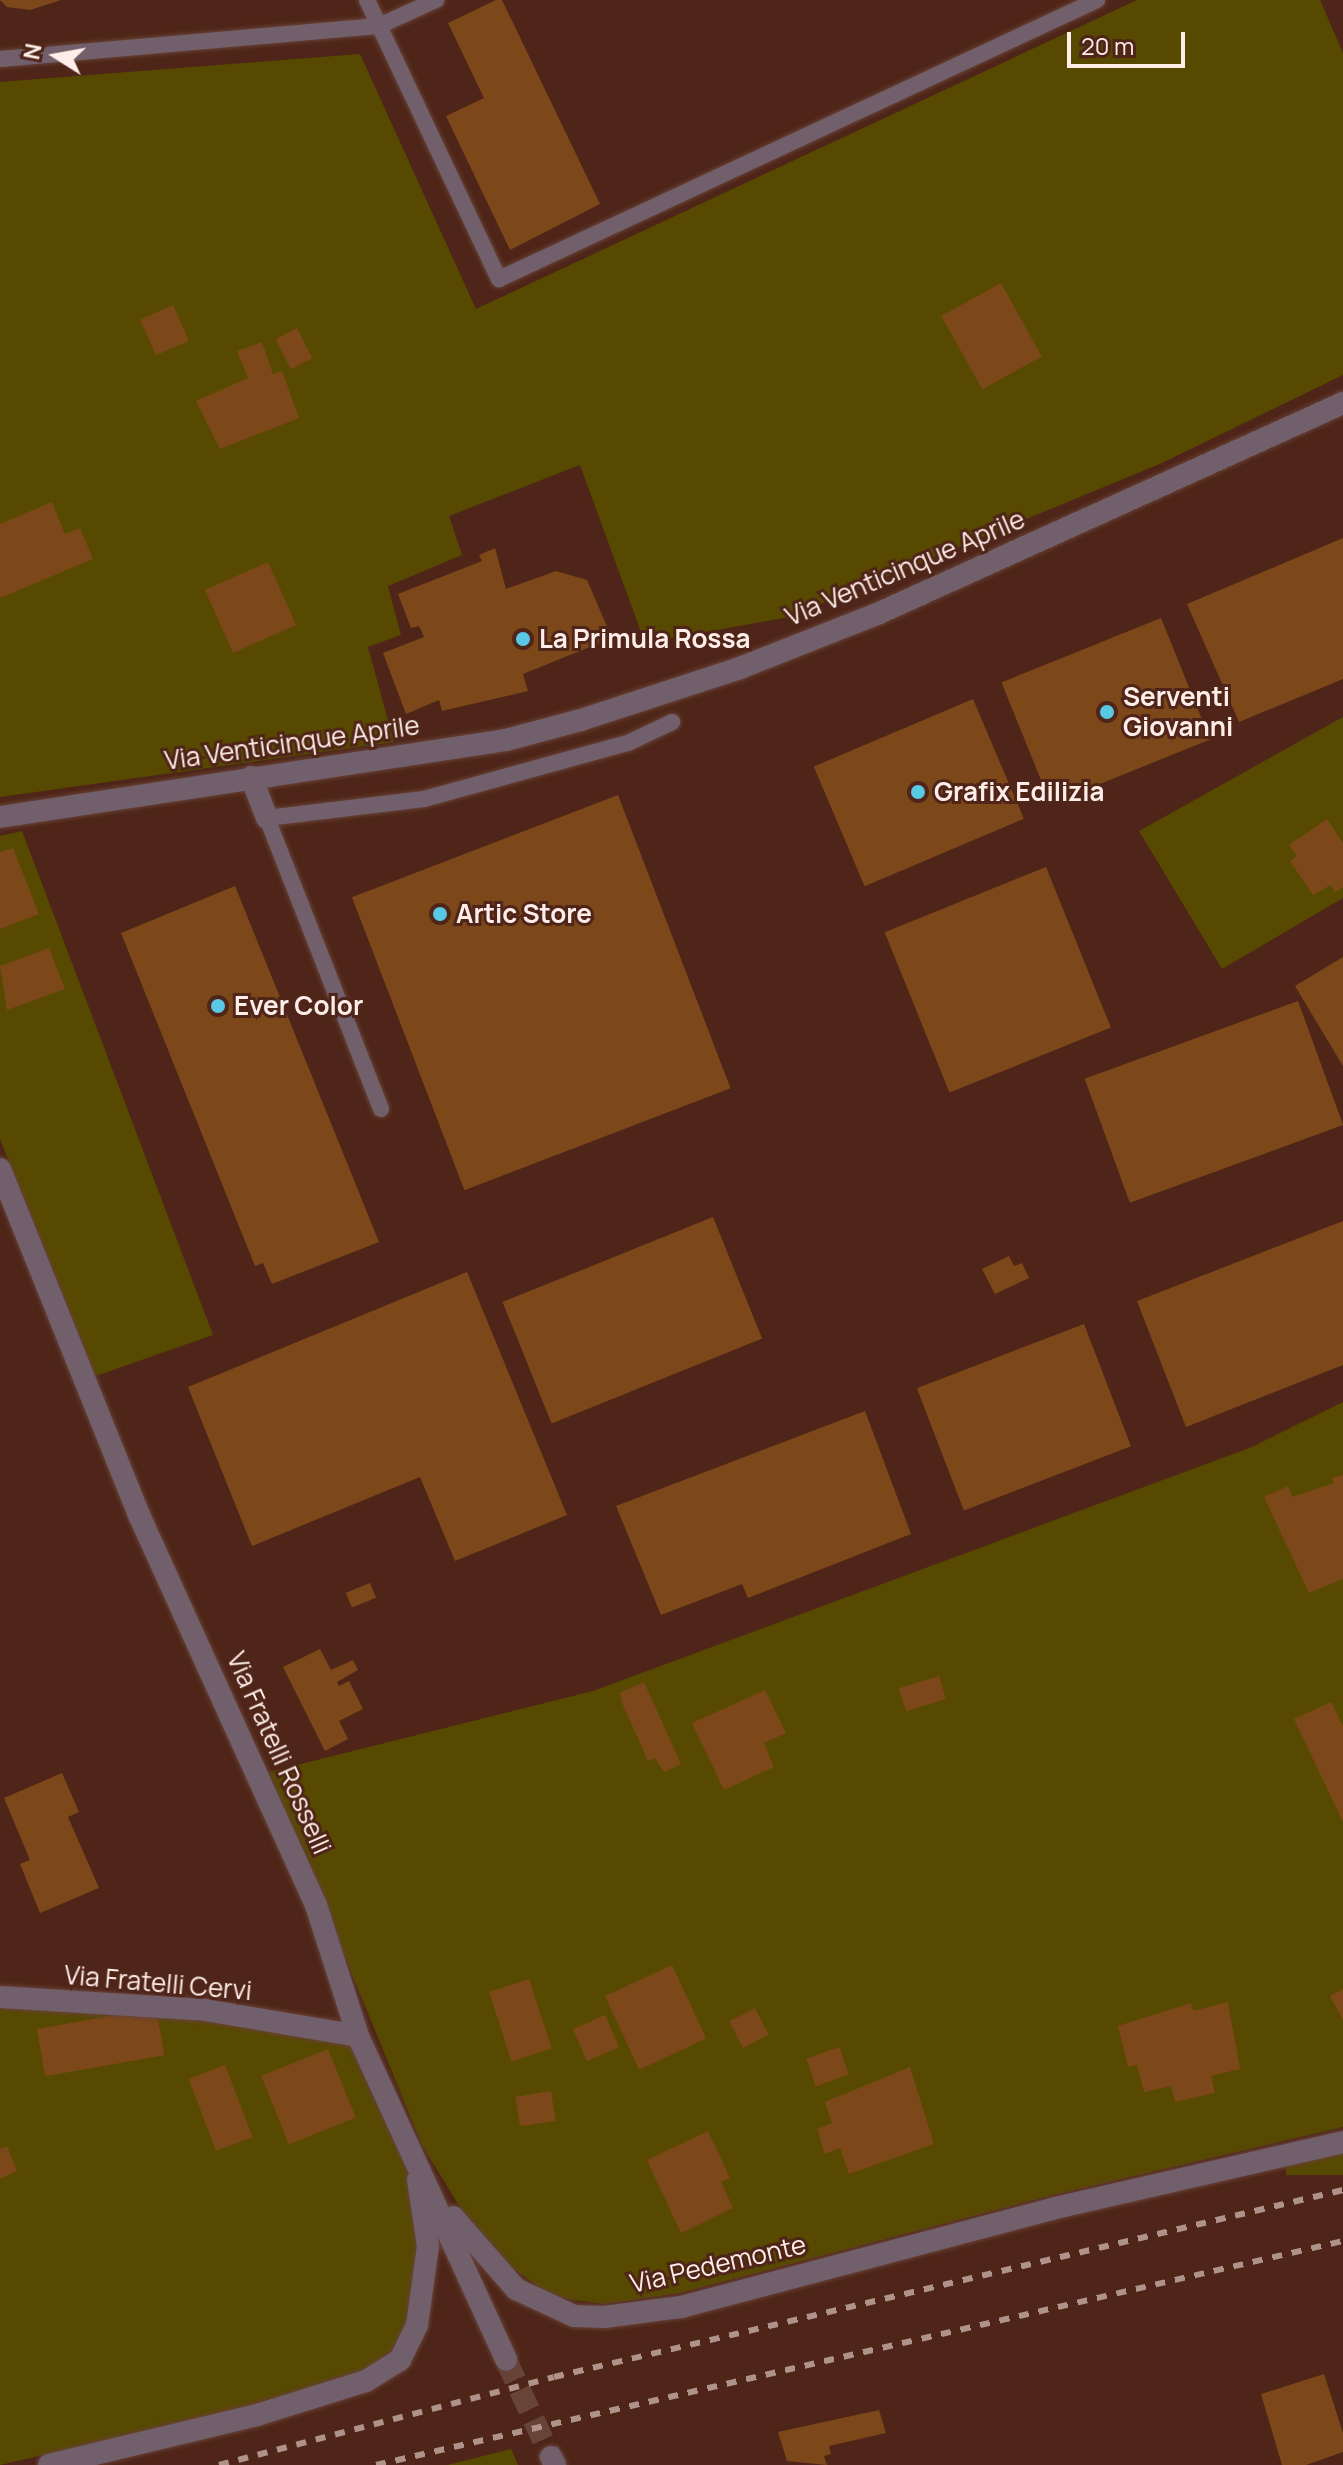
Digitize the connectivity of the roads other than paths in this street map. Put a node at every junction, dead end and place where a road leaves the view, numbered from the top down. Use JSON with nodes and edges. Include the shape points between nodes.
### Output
{"nodes":[{"id":1,"x":367,"y":0,"type":"edge"},
{"id":2,"x":436,"y":0,"type":"edge"},
{"id":3,"x":1097,"y":0,"type":"edge"},
{"id":4,"x":379,"y":26,"type":"junction"},
{"id":5,"x":0,"y":59,"type":"edge"},
{"id":6,"x":1343,"y":403,"type":"edge"},
{"id":7,"x":672,"y":722,"type":"dead end"},
{"id":8,"x":251,"y":777,"type":"junction"},
{"id":9,"x":0,"y":817,"type":"edge"},
{"id":10,"x":267,"y":818,"type":"junction"},
{"id":11,"x":381,"y":1109,"type":"dead end"},
{"id":12,"x":0,"y":1169,"type":"edge"},
{"id":13,"x":0,"y":1997,"type":"edge"},
{"id":14,"x":358,"y":2036,"type":"junction"},
{"id":15,"x":1343,"y":2142,"type":"edge"},
{"id":16,"x":413,"y":2151,"type":"junction"},
{"id":17,"x":506,"y":2360,"type":"tunnel mouth"},
{"id":18,"x":49,"y":2465,"type":"edge"}],
"edges":[{"from":1,"to":4,"type":"lane"},
{"from":2,"to":4,"type":"lane"},
{"from":3,"to":4,"type":"lane","via":[[499,279]]},
{"from":4,"to":5,"type":"lane"},
{"from":6,"to":8,"type":"street","name":"Via Venticinque Aprile","via":[[877,614],[740,668],[506,740]]},
{"from":7,"to":10,"type":"lane","via":[[628,743],[424,799]]},
{"from":8,"to":9,"type":"street","name":"Via Venticinque Aprile"},
{"from":8,"to":10,"type":"street"},
{"from":10,"to":11,"type":"lane"},
{"from":12,"to":14,"type":"street","name":"Via Fratelli Rosselli","via":[[139,1515],[316,1905]]},
{"from":13,"to":14,"type":"street","name":"Via Fratelli Cervi","via":[[205,2010]]},
{"from":14,"to":16,"type":"street","name":"Via Fratelli Rosselli"},
{"from":15,"to":16,"type":"street","name":"Via Pedemonte","via":[[1055,2208],[681,2307],[604,2317],[574,2316],[516,2289],[462,2232]]},
{"from":16,"to":17,"type":"street","name":"Via Fratelli Rosselli"},
{"from":16,"to":18,"type":"street","via":[[428,2246],[417,2325],[400,2360],[366,2381],[257,2415]]}]}
